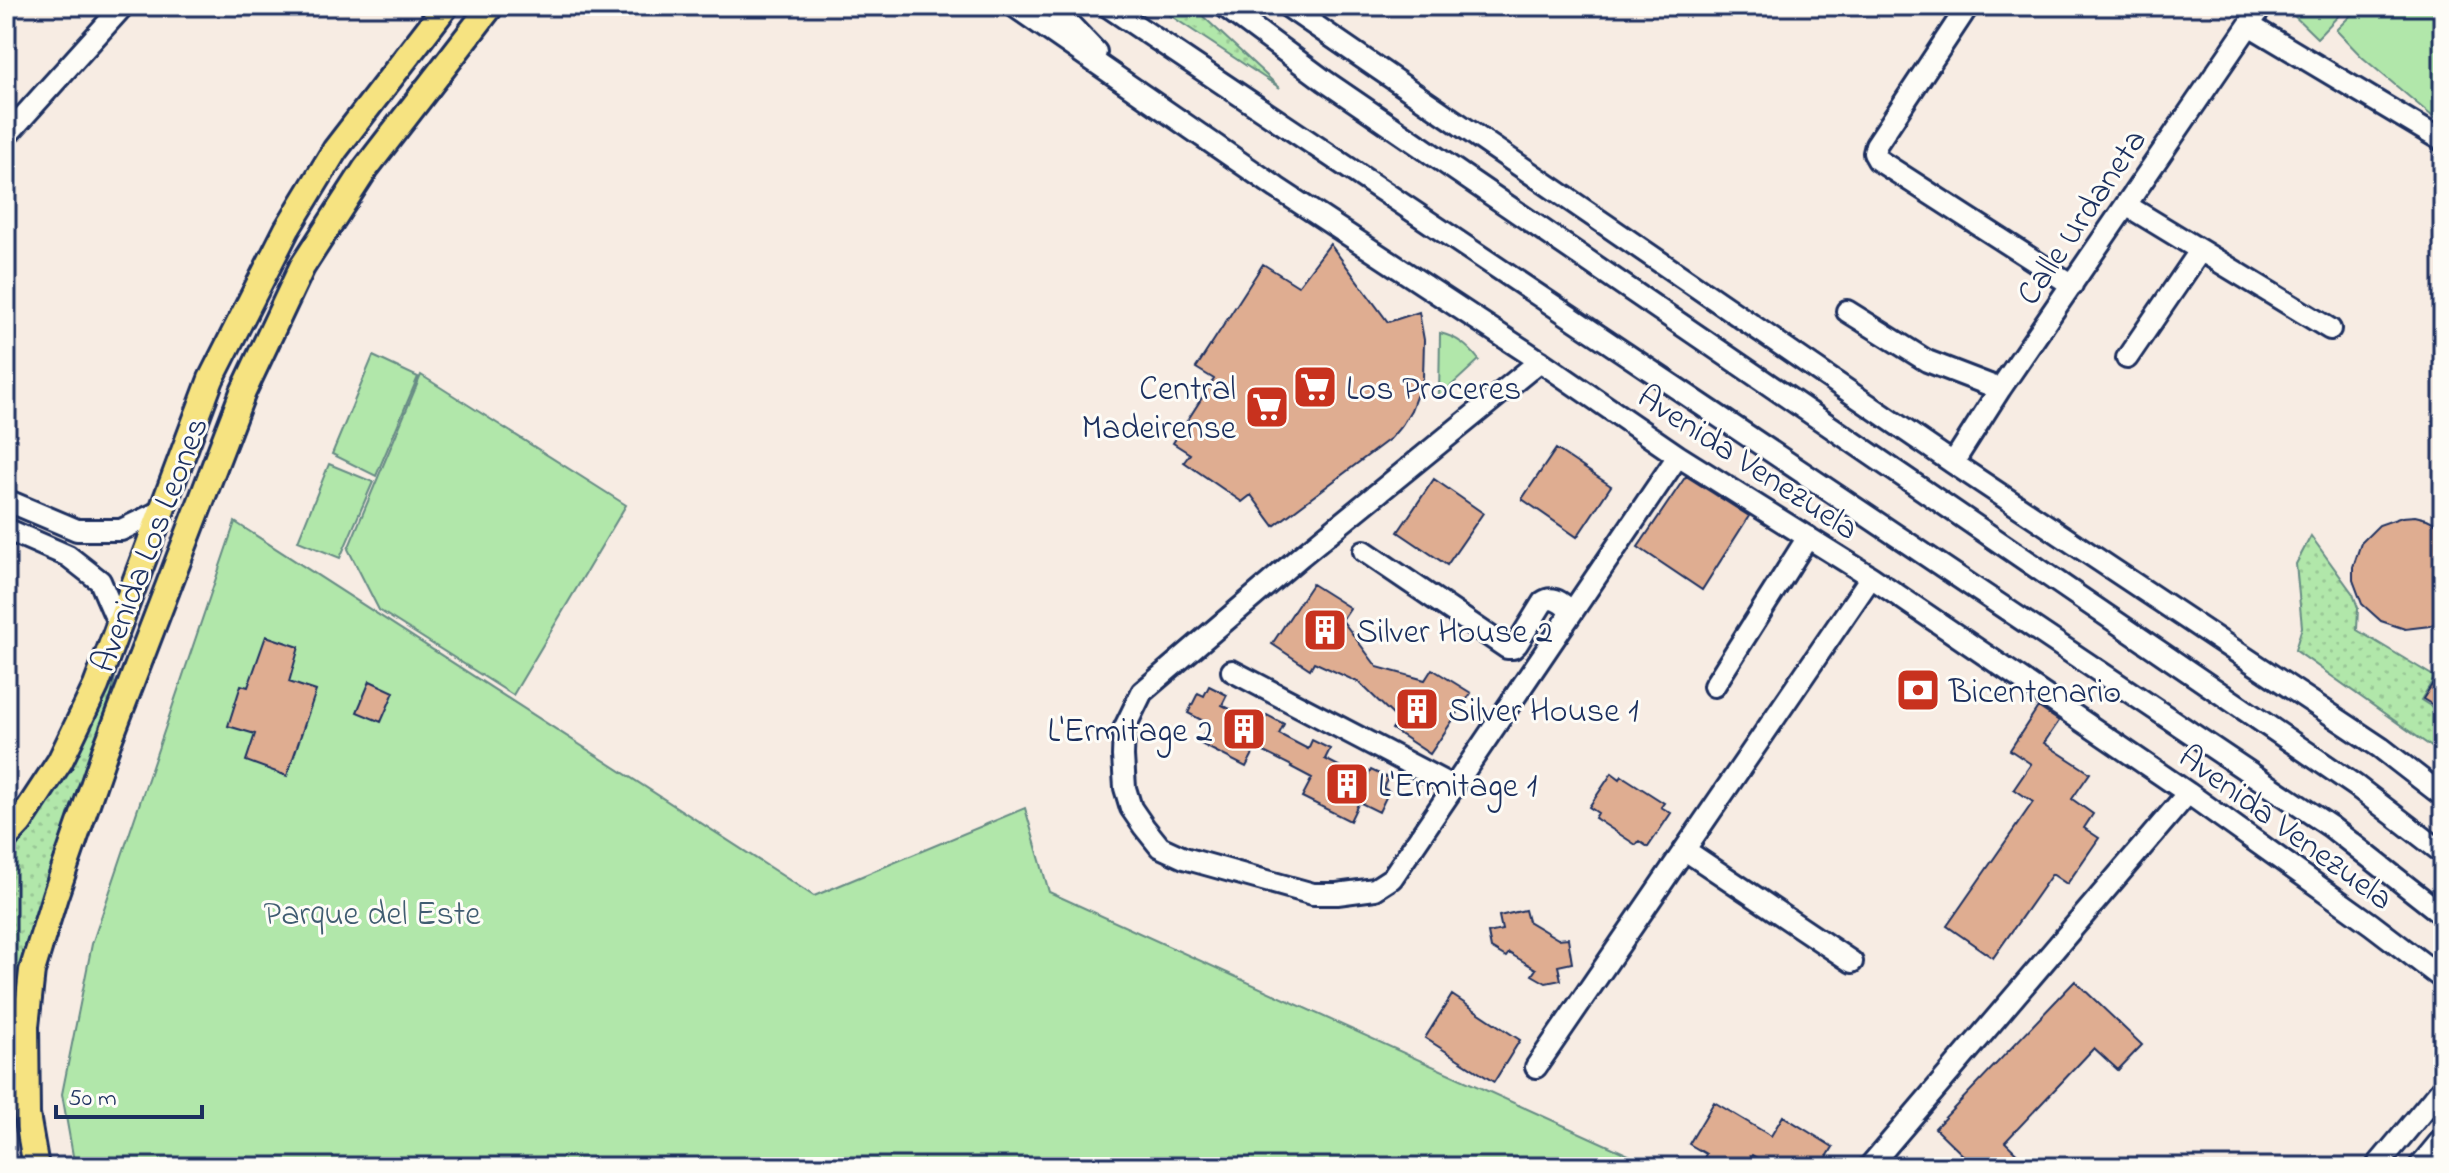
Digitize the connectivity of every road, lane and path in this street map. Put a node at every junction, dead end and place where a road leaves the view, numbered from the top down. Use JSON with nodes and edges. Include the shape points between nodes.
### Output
{"nodes":[{"id":1,"x":123,"y":6,"type":"edge"},
{"id":2,"x":446,"y":6,"type":"edge"},
{"id":3,"x":491,"y":6,"type":"edge"},
{"id":4,"x":1014,"y":6,"type":"edge"},
{"id":5,"x":1052,"y":6,"type":"edge"},
{"id":6,"x":1107,"y":6,"type":"edge"},
{"id":7,"x":1224,"y":6,"type":"edge"},
{"id":8,"x":1287,"y":6,"type":"edge"},
{"id":9,"x":1968,"y":6,"type":"edge"},
{"id":10,"x":2262,"y":6,"type":"edge"},
{"id":11,"x":2249,"y":25,"type":"junction"},
{"id":12,"x":1121,"y":78,"type":"junction"},
{"id":13,"x":6,"y":136,"type":"edge"},
{"id":14,"x":2443,"y":141,"type":"edge"},
{"id":15,"x":2126,"y":205,"type":"junction"},
{"id":16,"x":2200,"y":251,"type":"junction"},
{"id":17,"x":2072,"y":285,"type":"junction"},
{"id":18,"x":1847,"y":311,"type":"dead end"},
{"id":19,"x":2330,"y":329,"type":"dead end"},
{"id":20,"x":2127,"y":358,"type":"dead end"},
{"id":21,"x":1540,"y":361,"type":"junction"},
{"id":22,"x":2000,"y":389,"type":"junction"},
{"id":23,"x":1678,"y":456,"type":"junction"},
{"id":24,"x":1953,"y":463,"type":"junction"},
{"id":25,"x":6,"y":500,"type":"edge"},
{"id":26,"x":161,"y":511,"type":"junction"},
{"id":27,"x":6,"y":529,"type":"edge"},
{"id":28,"x":1808,"y":537,"type":"junction"},
{"id":29,"x":1364,"y":551,"type":"dead end"},
{"id":30,"x":1871,"y":577,"type":"junction"},
{"id":31,"x":1572,"y":611,"type":"junction"},
{"id":32,"x":119,"y":625,"type":"junction"},
{"id":33,"x":1232,"y":671,"type":"dead end"},
{"id":34,"x":1714,"y":686,"type":"dead end"},
{"id":35,"x":1452,"y":786,"type":"junction"},
{"id":36,"x":2188,"y":793,"type":"junction"},
{"id":37,"x":2443,"y":796,"type":"edge"},
{"id":38,"x":6,"y":837,"type":"edge"},
{"id":39,"x":1685,"y":850,"type":"junction"},
{"id":40,"x":2443,"y":853,"type":"edge"},
{"id":41,"x":2443,"y":915,"type":"edge"},
{"id":42,"x":1852,"y":962,"type":"dead end"},
{"id":43,"x":2443,"y":979,"type":"edge"},
{"id":44,"x":6,"y":1063,"type":"edge"},
{"id":45,"x":1536,"y":1067,"type":"dead end"},
{"id":46,"x":2443,"y":1087,"type":"edge"},
{"id":47,"x":27,"y":1115,"type":"junction"},
{"id":48,"x":2443,"y":1138,"type":"edge"},
{"id":49,"x":36,"y":1167,"type":"edge"},
{"id":50,"x":1869,"y":1167,"type":"edge"},
{"id":51,"x":2376,"y":1167,"type":"edge"},
{"id":52,"x":2419,"y":1167,"type":"edge"}],
"edges":[{"from":1,"to":13,"type":"street"},
{"from":2,"to":26,"type":"main road","name":"Avenida Los Leones","via":[[335,150],[287,229],[211,379]]},
{"from":3,"to":47,"type":"main road","name":"Avenida Los Leones","via":[[366,168],[302,267],[243,392],[105,751],[32,971],[26,1026]]},
{"from":4,"to":12,"type":"street","name":"Avenida Venezuela"},
{"from":5,"to":12,"type":"street"},
{"from":6,"to":41,"type":"street","name":"Avenida Venezuela","via":[[2331,827]]},
{"from":7,"to":40,"type":"street","name":"Avenida Venezuela","via":[[1338,90],[2356,786]]},
{"from":8,"to":24,"type":"street"},
{"from":9,"to":17,"type":"street","via":[[1874,153]]},
{"from":10,"to":11,"type":"street","name":"Calle Urdaneta"},
{"from":11,"to":14,"type":"street"},
{"from":11,"to":15,"type":"street","name":"Calle Urdaneta"},
{"from":12,"to":21,"type":"street","name":"Avenida Venezuela"},
{"from":15,"to":16,"type":"street"},
{"from":15,"to":17,"type":"street","name":"Calle Urdaneta"},
{"from":16,"to":19,"type":"street"},
{"from":16,"to":20,"type":"street"},
{"from":17,"to":22,"type":"street","name":"Calle Urdaneta"},
{"from":18,"to":22,"type":"street","via":[[1927,361]]},
{"from":21,"to":23,"type":"street","name":"Avenida Venezuela"},
{"from":21,"to":35,"type":"street","via":[[1142,692],[1124,729],[1124,777],[1131,808],[1160,847],[1313,894],[1375,889],[1392,878]]},
{"from":22,"to":24,"type":"street","name":"Calle Urdaneta"},
{"from":23,"to":28,"type":"street","name":"Avenida Venezuela"},
{"from":23,"to":31,"type":"street"},
{"from":24,"to":37,"type":"street","via":[[2381,748]]},
{"from":25,"to":26,"type":"street","via":[[77,530],[121,530]]},
{"from":26,"to":32,"type":"main road","name":"Avenida Los Leones"},
{"from":27,"to":32,"type":"street","via":[[68,556],[100,581]]},
{"from":28,"to":30,"type":"street","name":"Avenida Venezuela"},
{"from":28,"to":34,"type":"street"},
{"from":29,"to":31,"type":"street","via":[[1507,648],[1517,644],[1548,598]]},
{"from":30,"to":36,"type":"street","name":"Avenida Venezuela"},
{"from":30,"to":39,"type":"street"},
{"from":31,"to":35,"type":"street"},
{"from":32,"to":38,"type":"main road","name":"Avenida Los Leones","via":[[60,761]]},
{"from":33,"to":35,"type":"street"},
{"from":36,"to":43,"type":"street","name":"Avenida Venezuela"},
{"from":36,"to":50,"type":"street"},
{"from":39,"to":42,"type":"street"},
{"from":39,"to":45,"type":"street"},
{"from":44,"to":47,"type":"main road"},
{"from":46,"to":51,"type":"street"},
{"from":47,"to":49,"type":"main road","name":"Avenida Los Leones"},
{"from":48,"to":52,"type":"street"}]}
